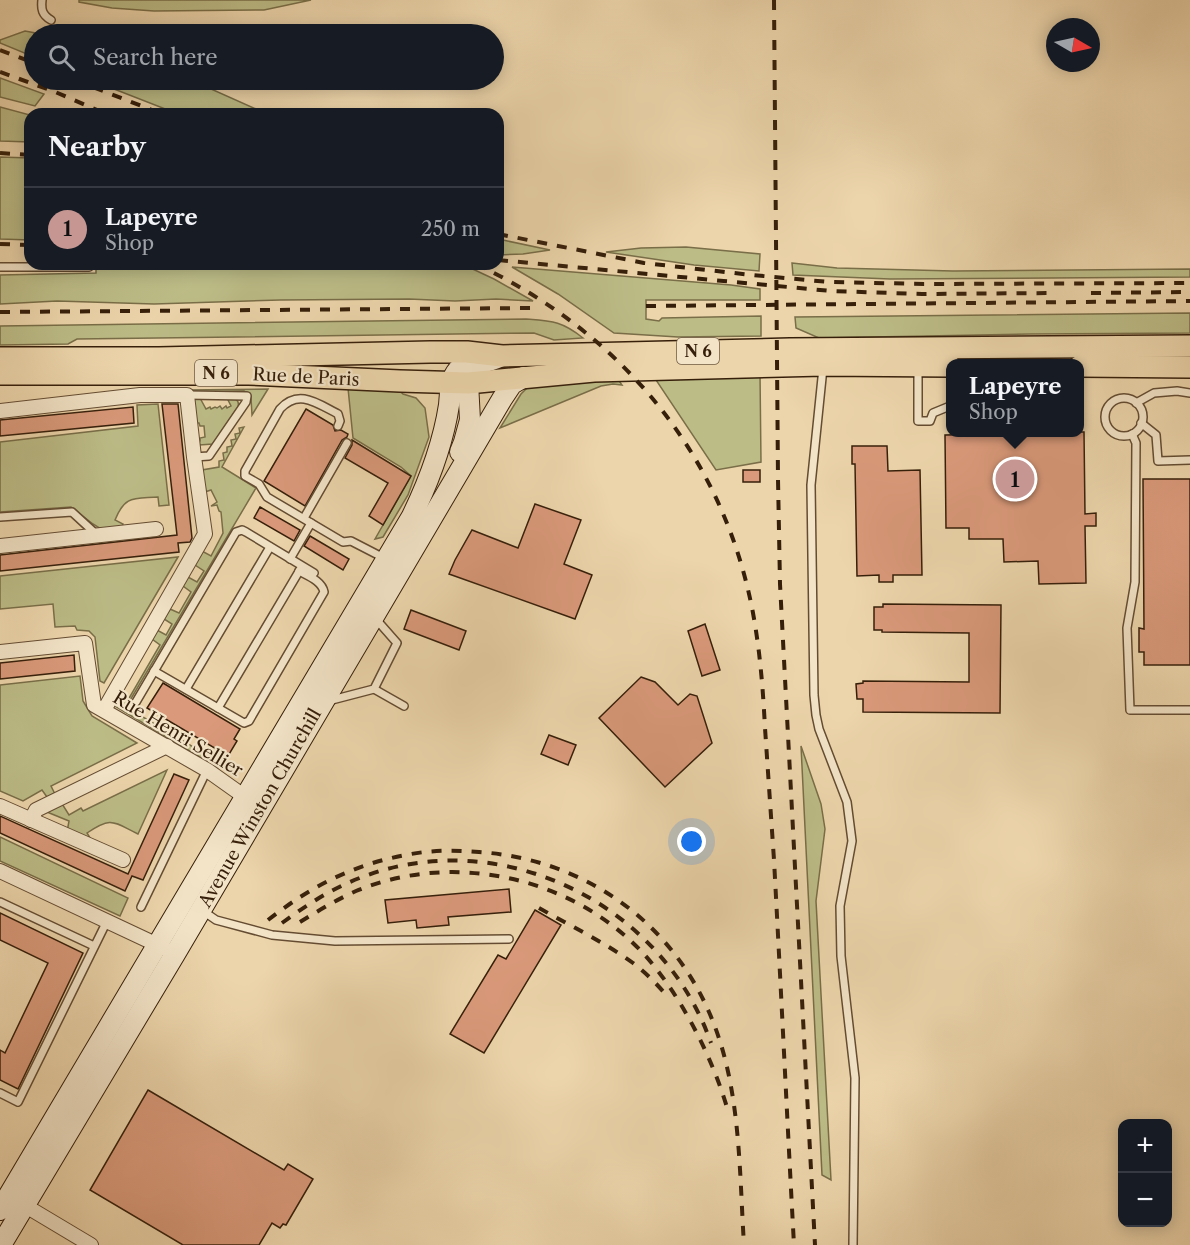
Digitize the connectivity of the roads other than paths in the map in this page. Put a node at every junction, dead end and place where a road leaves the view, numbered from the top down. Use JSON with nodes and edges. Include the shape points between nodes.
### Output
{"nodes":[{"id":1,"x":42,"y":0,"type":"edge"},
{"id":2,"x":51,"y":20,"type":"dead end"},
{"id":3,"x":0,"y":267,"type":"edge"},
{"id":4,"x":24,"y":267,"type":"edge"},
{"id":5,"x":1190,"y":346,"type":"edge"},
{"id":6,"x":430,"y":352,"type":"junction"},
{"id":7,"x":502,"y":356,"type":"junction"},
{"id":8,"x":0,"y":358,"type":"edge"},
{"id":9,"x":823,"y":365,"type":"junction"},
{"id":10,"x":918,"y":366,"type":"junction"},
{"id":11,"x":946,"y":366,"type":"edge"},
{"id":12,"x":1084,"y":366,"type":"edge"},
{"id":13,"x":1160,"y":367,"type":"junction"},
{"id":14,"x":1190,"y":368,"type":"edge"},
{"id":15,"x":1190,"y":373,"type":"edge"},
{"id":16,"x":0,"y":374,"type":"edge"},
{"id":17,"x":524,"y":377,"type":"junction"},
{"id":18,"x":452,"y":379,"type":"junction"},
{"id":19,"x":1190,"y":393,"type":"edge"},
{"id":20,"x":187,"y":395,"type":"junction"},
{"id":21,"x":1136,"y":403,"type":"junction"},
{"id":22,"x":946,"y":408,"type":"edge"},
{"id":23,"x":0,"y":411,"type":"edge"},
{"id":24,"x":1141,"y":423,"type":"junction"},
{"id":25,"x":338,"y":426,"type":"dead end"},
{"id":26,"x":1132,"y":434,"type":"junction"},
{"id":27,"x":347,"y":443,"type":"dead end"},
{"id":28,"x":194,"y":457,"type":"junction"},
{"id":29,"x":1190,"y":460,"type":"edge"},
{"id":30,"x":0,"y":518,"type":"edge"},
{"id":31,"x":303,"y":518,"type":"junction"},
{"id":32,"x":311,"y":523,"type":"junction"},
{"id":33,"x":156,"y":529,"type":"dead end"},
{"id":34,"x":98,"y":536,"type":"junction"},
{"id":35,"x":420,"y":536,"type":"junction"},
{"id":36,"x":0,"y":546,"type":"edge"},
{"id":37,"x":270,"y":547,"type":"junction"},
{"id":38,"x":290,"y":559,"type":"junction"},
{"id":39,"x":386,"y":559,"type":"junction"},
{"id":40,"x":301,"y":569,"type":"junction"},
{"id":41,"x":314,"y":573,"type":"dead end"},
{"id":42,"x":373,"y":617,"type":"junction"},
{"id":43,"x":0,"y":652,"type":"edge"},
{"id":44,"x":154,"y":671,"type":"junction"},
{"id":45,"x":186,"y":689,"type":"junction"},
{"id":46,"x":374,"y":689,"type":"junction"},
{"id":47,"x":136,"y":702,"type":"dead end"},
{"id":48,"x":323,"y":702,"type":"junction"},
{"id":49,"x":404,"y":706,"type":"dead end"},
{"id":50,"x":218,"y":708,"type":"junction"},
{"id":51,"x":104,"y":710,"type":"junction"},
{"id":52,"x":1190,"y":710,"type":"edge"},
{"id":53,"x":166,"y":747,"type":"junction"},
{"id":54,"x":207,"y":770,"type":"junction"},
{"id":55,"x":245,"y":797,"type":"junction"},
{"id":56,"x":0,"y":806,"type":"edge"},
{"id":57,"x":31,"y":820,"type":"junction"},
{"id":58,"x":123,"y":860,"type":"dead end"},
{"id":59,"x":0,"y":871,"type":"edge"},
{"id":60,"x":0,"y":902,"type":"edge"},
{"id":61,"x":141,"y":907,"type":"dead end"},
{"id":62,"x":201,"y":910,"type":"junction"},
{"id":63,"x":107,"y":921,"type":"junction"},
{"id":64,"x":509,"y":939,"type":"dead end"},
{"id":65,"x":157,"y":945,"type":"junction"},
{"id":66,"x":94,"y":946,"type":"junction"},
{"id":67,"x":175,"y":954,"type":"junction"},
{"id":68,"x":0,"y":1094,"type":"edge"},
{"id":69,"x":24,"y":1205,"type":"junction"},
{"id":70,"x":0,"y":1210,"type":"edge"},
{"id":71,"x":5,"y":1242,"type":"edge"},
{"id":72,"x":91,"y":1245,"type":"edge"},
{"id":73,"x":854,"y":1245,"type":"edge"}],
"edges":[{"from":1,"to":2,"type":"lane","via":[[42,12]]},
{"from":3,"to":4,"type":"lane"},
{"from":5,"to":7,"type":"main road","number":"N 6"},
{"from":6,"to":7,"type":"main road","number":"N 6"},
{"from":6,"to":8,"type":"main road","name":"Rue de Paris","number":"N 6"},
{"from":6,"to":18,"type":"main road","via":[[441,356]]},
{"from":7,"to":18,"type":"main road","via":[[466,365]]},
{"from":9,"to":10,"type":"main road","number":"N 6"},
{"from":9,"to":17,"type":"main road","number":"N 6"},
{"from":9,"to":73,"type":"lane","via":[[811,485],[814,695],[819,729],[847,802],[852,841],[840,906],[841,956],[855,1077]]},
{"from":10,"to":11,"type":"main road","number":"N 6"},
{"from":10,"to":22,"type":"lane","via":[[918,421],[930,421],[933,413]]},
{"from":12,"to":13,"type":"main road"},
{"from":13,"to":14,"type":"main road"},
{"from":13,"to":15,"type":"main road"},
{"from":16,"to":18,"type":"main road","name":"Rue de Paris","number":"N 6"},
{"from":17,"to":18,"type":"main road","number":"N 6"},
{"from":17,"to":35,"type":"main road","name":"Avenue Winston Churchill","via":[[505,394]]},
{"from":18,"to":35,"type":"main road","via":[[470,420],[468,432]]},
{"from":18,"to":39,"type":"main road","name":"Avenue Winston Churchill","via":[[430,475],[412,516]]},
{"from":19,"to":21,"type":"lane","via":[[1154,393]]},
{"from":20,"to":23,"type":"street","via":[[140,395]]},
{"from":20,"to":28,"type":"street"},
{"from":20,"to":28,"type":"lane","via":[[247,396],[209,456]]},
{"from":21,"to":24,"type":"lane","via":[[1142,412]]},
{"from":21,"to":26,"type":"lane","via":[[1120,398],[1110,404],[1105,415],[1111,431]]},
{"from":24,"to":26,"type":"lane"},
{"from":24,"to":29,"type":"lane","via":[[1156,435],[1158,461]]},
{"from":25,"to":31,"type":"lane","via":[[338,414],[308,400],[294,399],[280,409],[244,471],[267,497]]},
{"from":26,"to":52,"type":"lane","via":[[1136,443],[1136,484],[1135,582],[1127,628],[1130,710]]},
{"from":27,"to":31,"type":"lane"},
{"from":28,"to":51,"type":"street","via":[[205,534]]},
{"from":30,"to":34,"type":"lane","via":[[72,512]]},
{"from":31,"to":32,"type":"lane"},
{"from":32,"to":38,"type":"lane"},
{"from":32,"to":39,"type":"lane","via":[[343,542],[351,541]]},
{"from":33,"to":34,"type":"street"},
{"from":34,"to":36,"type":"street"},
{"from":35,"to":42,"type":"main road","name":"Avenue Winston Churchill"},
{"from":37,"to":38,"type":"lane"},
{"from":37,"to":44,"type":"lane","via":[[242,530],[236,532]]},
{"from":37,"to":45,"type":"lane"},
{"from":38,"to":40,"type":"lane"},
{"from":39,"to":55,"type":"main road","name":"Avenue Winston Churchill"},
{"from":40,"to":41,"type":"lane"},
{"from":40,"to":50,"type":"lane"},
{"from":40,"to":50,"type":"lane","via":[[324,592],[249,721],[244,723]]},
{"from":42,"to":46,"type":"lane","via":[[397,644]]},
{"from":42,"to":48,"type":"main road","name":"Avenue Winston Churchill"},
{"from":43,"to":51,"type":"street","name":"Rue Henri Sellier","via":[[85,643],[94,705]]},
{"from":44,"to":45,"type":"lane"},
{"from":44,"to":47,"type":"lane"},
{"from":45,"to":50,"type":"lane"},
{"from":46,"to":48,"type":"lane"},
{"from":46,"to":49,"type":"lane"},
{"from":48,"to":62,"type":"main road","name":"Avenue Winston Churchill"},
{"from":51,"to":53,"type":"street","name":"Rue Henri Sellier"},
{"from":53,"to":54,"type":"street","name":"Rue Henri Sellier"},
{"from":53,"to":57,"type":"street","via":[[36,810]]},
{"from":54,"to":55,"type":"street","name":"Rue Henri Sellier"},
{"from":54,"to":61,"type":"lane"},
{"from":55,"to":65,"type":"main road","name":"Avenue Winston Churchill"},
{"from":56,"to":57,"type":"street"},
{"from":57,"to":58,"type":"street"},
{"from":59,"to":63,"type":"street"},
{"from":60,"to":66,"type":"lane"},
{"from":62,"to":64,"type":"lane","via":[[216,920],[272,935],[335,941]]},
{"from":62,"to":67,"type":"main road","name":"Avenue Winston Churchill"},
{"from":63,"to":65,"type":"street"},
{"from":63,"to":66,"type":"lane"},
{"from":65,"to":67,"type":"street"},
{"from":65,"to":70,"type":"main road","name":"Avenue Winston Churchill"},
{"from":66,"to":68,"type":"lane","via":[[18,1102]]},
{"from":67,"to":69,"type":"main road","name":"Avenue Winston Churchill"},
{"from":69,"to":71,"type":"main road","name":"Avenue Winston Churchill"},
{"from":69,"to":72,"type":"street"}]}
